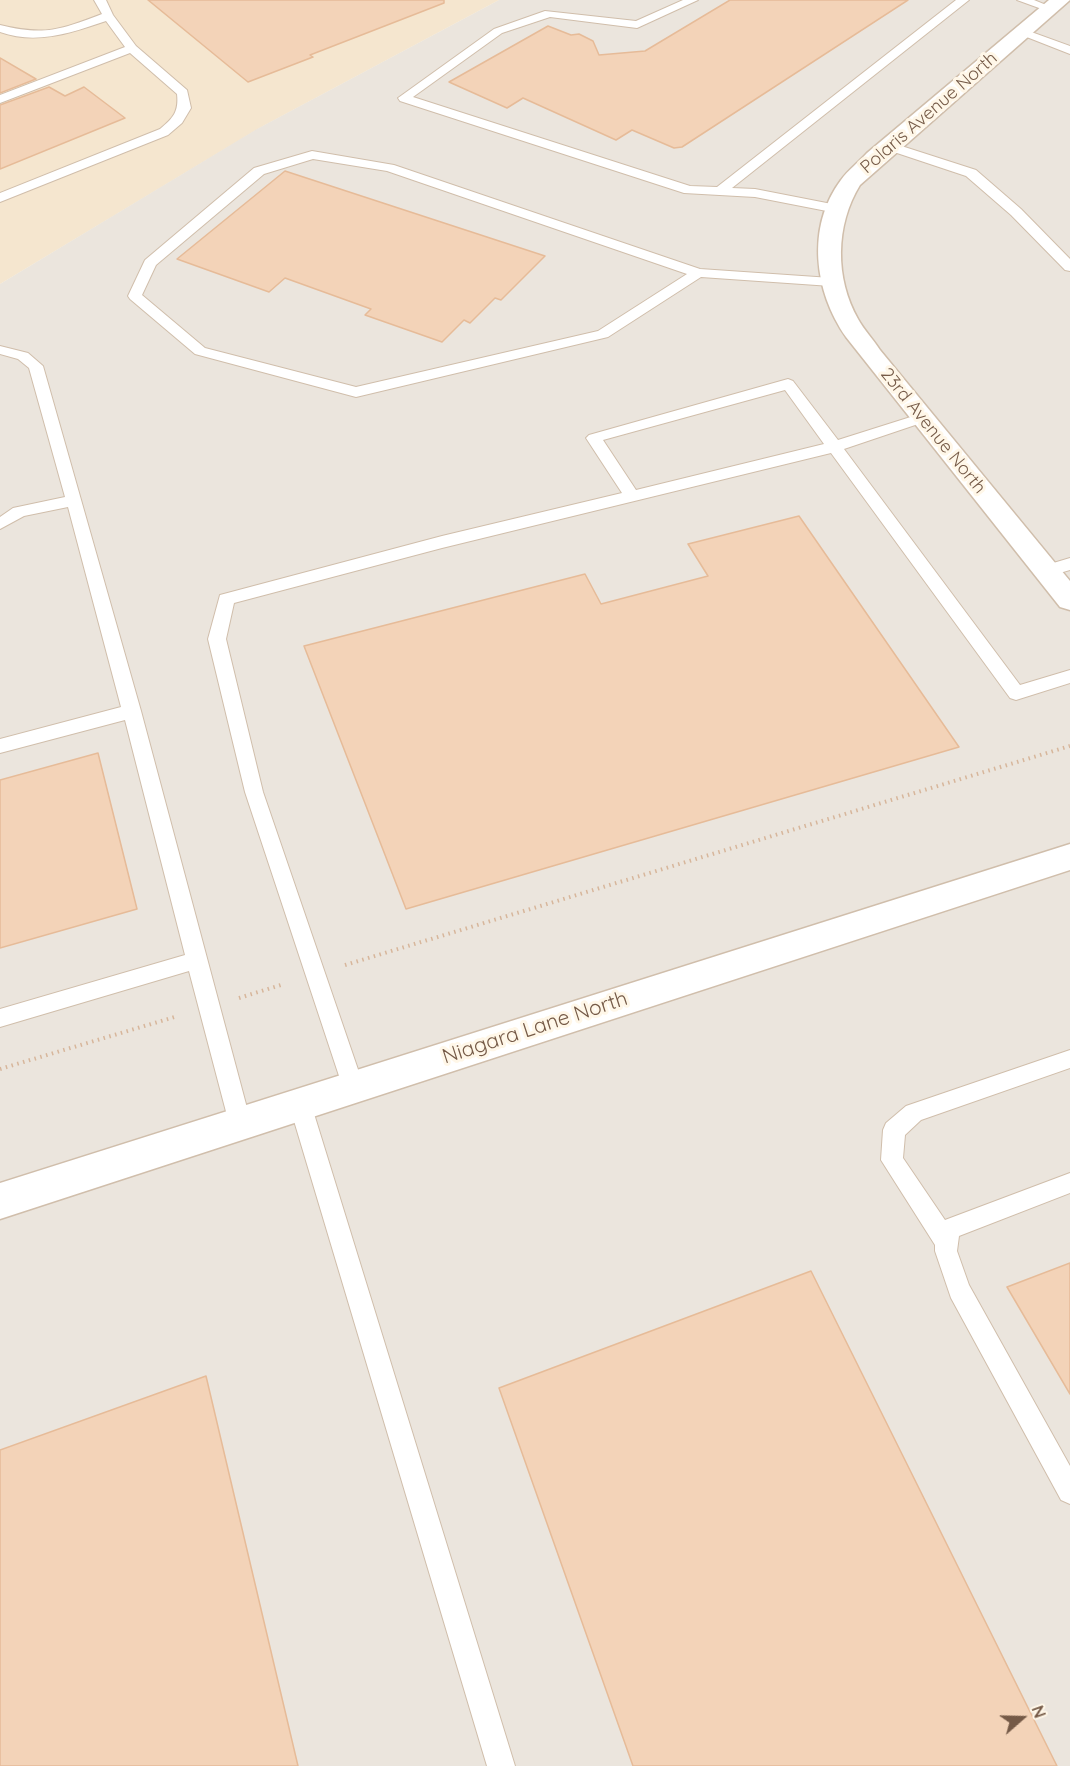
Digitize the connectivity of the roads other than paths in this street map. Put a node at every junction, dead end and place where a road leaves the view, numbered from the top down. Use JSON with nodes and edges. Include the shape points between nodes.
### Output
{"nodes":[{"id":1,"x":100,"y":0,"type":"edge"},
{"id":2,"x":692,"y":0,"type":"edge"},
{"id":3,"x":963,"y":0,"type":"edge"},
{"id":4,"x":1023,"y":0,"type":"edge"},
{"id":5,"x":1055,"y":4,"type":"edge"},
{"id":6,"x":108,"y":16,"type":"junction"},
{"id":7,"x":0,"y":27,"type":"edge"},
{"id":8,"x":1023,"y":32,"type":"junction"},
{"id":9,"x":132,"y":48,"type":"junction"},
{"id":10,"x":1070,"y":50,"type":"edge"},
{"id":11,"x":0,"y":99,"type":"edge"},
{"id":12,"x":889,"y":146,"type":"junction"},
{"id":13,"x":720,"y":191,"type":"junction"},
{"id":14,"x":0,"y":198,"type":"edge"},
{"id":15,"x":837,"y":209,"type":"junction"},
{"id":16,"x":828,"y":246,"type":"joint"},
{"id":17,"x":1070,"y":267,"type":"edge"},
{"id":18,"x":698,"y":273,"type":"junction"},
{"id":19,"x":831,"y":282,"type":"junction"},
{"id":20,"x":0,"y":350,"type":"edge"},
{"id":21,"x":922,"y":418,"type":"junction"},
{"id":22,"x":834,"y":447,"type":"junction"},
{"id":23,"x":631,"y":495,"type":"junction"},
{"id":24,"x":75,"y":500,"type":"junction"},
{"id":25,"x":0,"y":524,"type":"edge"},
{"id":26,"x":1058,"y":568,"type":"edge"},
{"id":27,"x":1070,"y":600,"type":"edge"},
{"id":28,"x":1070,"y":676,"type":"edge"},
{"id":29,"x":132,"y":711,"type":"junction"},
{"id":30,"x":0,"y":746,"type":"edge"},
{"id":31,"x":1070,"y":857,"type":"edge"},
{"id":32,"x":197,"y":960,"type":"junction"},
{"id":33,"x":0,"y":1018,"type":"edge"},
{"id":34,"x":1070,"y":1059,"type":"edge"},
{"id":35,"x":353,"y":1087,"type":"junction"},
{"id":36,"x":300,"y":1104,"type":"junction"},
{"id":37,"x":240,"y":1123,"type":"junction"},
{"id":38,"x":1070,"y":1183,"type":"edge"},
{"id":39,"x":0,"y":1201,"type":"edge"},
{"id":40,"x":947,"y":1242,"type":"junction"},
{"id":41,"x":1070,"y":1491,"type":"edge"},
{"id":42,"x":501,"y":1766,"type":"edge"}],
"edges":[{"from":1,"to":6,"type":"lane"},
{"from":2,"to":13,"type":"lane","via":[[637,25],[549,13],[498,31],[404,98],[689,190]]},
{"from":3,"to":13,"type":"lane"},
{"from":4,"to":5,"type":"lane"},
{"from":5,"to":8,"type":"street","name":"Polaris Avenue North"},
{"from":6,"to":7,"type":"lane","via":[[63,32],[35,35]]},
{"from":6,"to":9,"type":"lane"},
{"from":8,"to":10,"type":"lane"},
{"from":8,"to":12,"type":"street","name":"Polaris Avenue North"},
{"from":9,"to":11,"type":"lane"},
{"from":9,"to":14,"type":"lane","via":[[183,93],[185,108],[178,120],[164,132]]},
{"from":12,"to":15,"type":"street","name":"Polaris Avenue North","via":[[850,183]]},
{"from":12,"to":17,"type":"lane","via":[[971,173]]},
{"from":13,"to":15,"type":"lane","via":[[755,193]]},
{"from":15,"to":16,"type":"street","name":"Polaris Avenue North"},
{"from":16,"to":19,"type":"street","name":"23rd Avenue North"},
{"from":18,"to":18,"type":"lane","via":[[389,168],[312,155],[260,171],[150,263],[135,296],[200,351],[356,392],[603,334]]},
{"from":18,"to":19,"type":"lane"},
{"from":19,"to":21,"type":"street","name":"23rd Avenue North","via":[[846,318]]},
{"from":20,"to":24,"type":"lane","via":[[22,356],[36,366]]},
{"from":21,"to":22,"type":"lane"},
{"from":21,"to":26,"type":"street","name":"23rd Avenue North"},
{"from":22,"to":23,"type":"lane"},
{"from":22,"to":23,"type":"lane","via":[[788,384],[594,438]]},
{"from":22,"to":28,"type":"lane","via":[[1016,693]]},
{"from":23,"to":35,"type":"lane","via":[[226,599],[217,639],[254,792]]},
{"from":24,"to":25,"type":"lane","via":[[19,512]]},
{"from":24,"to":29,"type":"lane"},
{"from":26,"to":27,"type":"street","name":"23rd Avenue North"},
{"from":29,"to":30,"type":"lane"},
{"from":29,"to":32,"type":"lane"},
{"from":31,"to":35,"type":"street","name":"Niagara Lane North"},
{"from":32,"to":33,"type":"lane"},
{"from":32,"to":37,"type":"lane"},
{"from":34,"to":40,"type":"lane","via":[[914,1113],[894,1130],[892,1160]]},
{"from":35,"to":36,"type":"street","name":"Niagara Lane North"},
{"from":36,"to":37,"type":"street","name":"Niagara Lane North"},
{"from":36,"to":42,"type":"lane"},
{"from":37,"to":39,"type":"street","name":"Niagara Lane North"},
{"from":38,"to":40,"type":"lane","via":[[949,1229]]},
{"from":40,"to":41,"type":"lane","via":[[946,1251],[959,1290]]}]}
